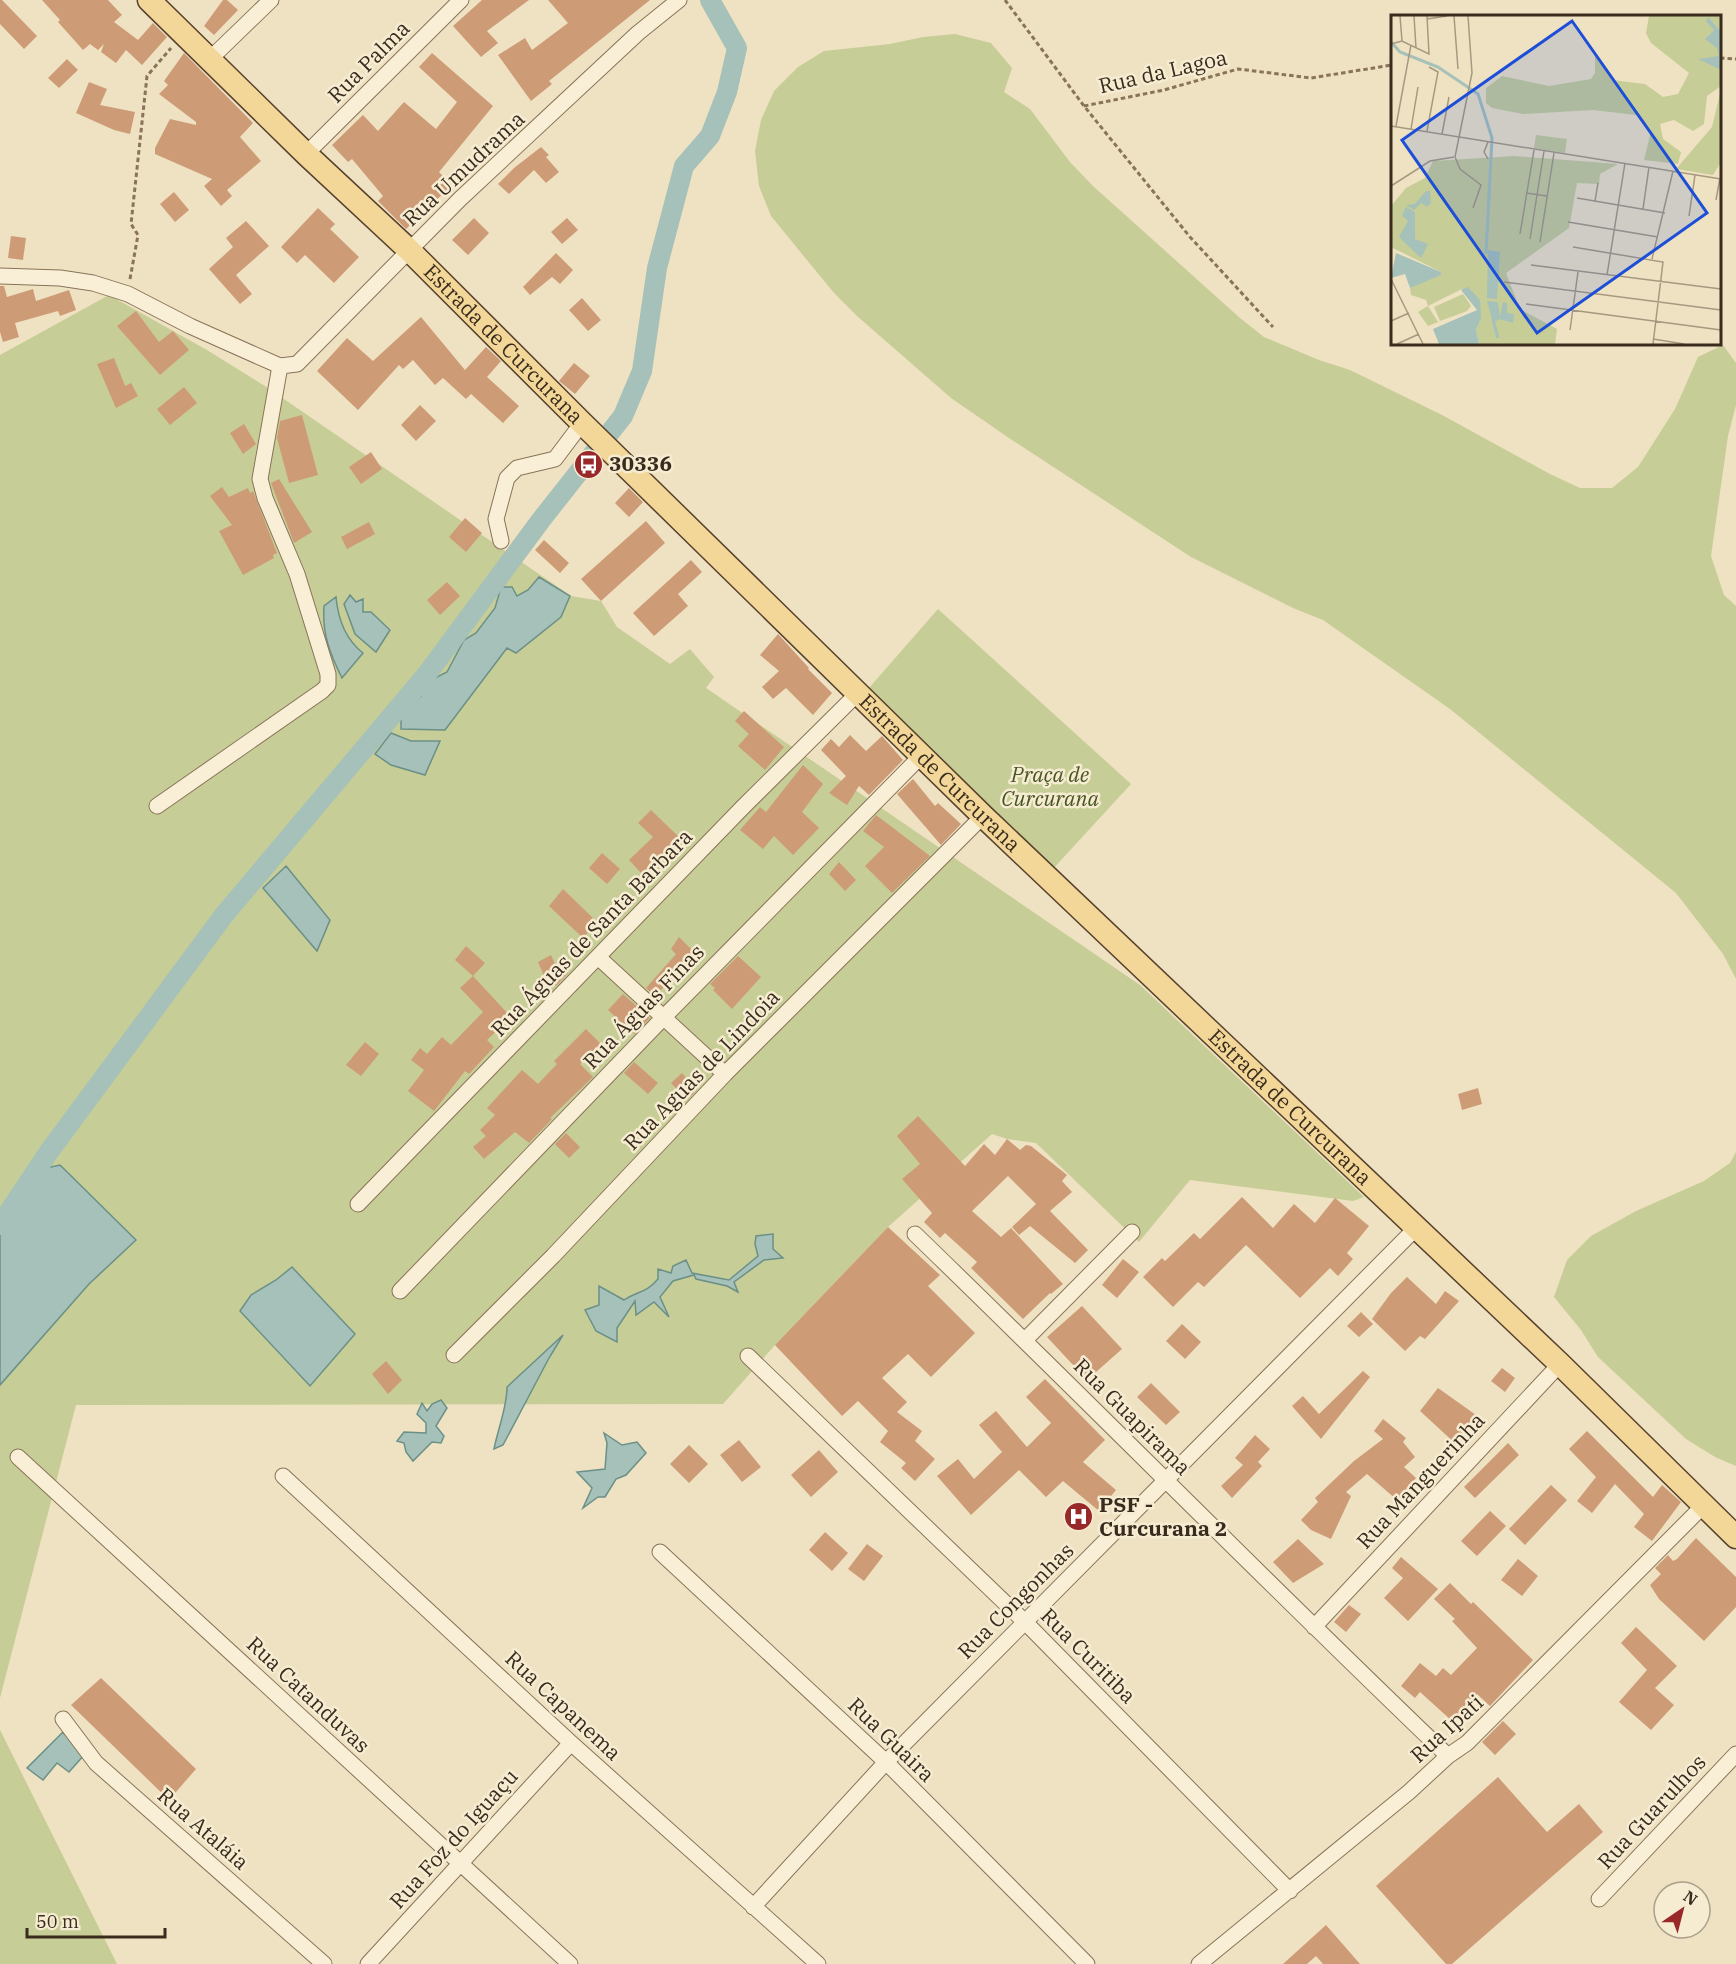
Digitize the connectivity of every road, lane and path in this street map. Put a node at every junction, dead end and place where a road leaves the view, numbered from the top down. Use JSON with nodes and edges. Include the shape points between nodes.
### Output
{"nodes":[{"id":1,"x":149,"y":0,"type":"edge"},
{"id":2,"x":271,"y":0,"type":"edge"},
{"id":3,"x":461,"y":0,"type":"edge"},
{"id":4,"x":679,"y":0,"type":"edge"},
{"id":5,"x":1005,"y":0,"type":"edge"},
{"id":6,"x":183,"y":33,"type":"junction"},
{"id":7,"x":1721,"y":58,"type":"edge"},
{"id":8,"x":210,"y":59,"type":"junction"},
{"id":9,"x":1736,"y":59,"type":"edge"},
{"id":10,"x":1391,"y":65,"type":"edge"},
{"id":11,"x":1084,"y":106,"type":"junction"},
{"id":12,"x":306,"y":154,"type":"junction"},
{"id":13,"x":409,"y":250,"type":"junction"},
{"id":14,"x":0,"y":276,"type":"edge"},
{"id":15,"x":128,"y":294,"type":"junction"},
{"id":16,"x":1273,"y":327,"type":"dead end"},
{"id":17,"x":280,"y":366,"type":"junction"},
{"id":18,"x":586,"y":427,"type":"junction"},
{"id":19,"x":501,"y":541,"type":"dead end"},
{"id":20,"x":858,"y":693,"type":"junction"},
{"id":21,"x":922,"y":755,"type":"junction"},
{"id":22,"x":157,"y":806,"type":"dead end"},
{"id":23,"x":983,"y":816,"type":"junction"},
{"id":24,"x":598,"y":957,"type":"junction"},
{"id":25,"x":663,"y":1018,"type":"junction"},
{"id":26,"x":725,"y":1074,"type":"junction"},
{"id":27,"x":358,"y":1204,"type":"dead end"},
{"id":28,"x":1416,"y":1228,"type":"junction"},
{"id":29,"x":1132,"y":1232,"type":"dead end"},
{"id":30,"x":915,"y":1234,"type":"dead end"},
{"id":31,"x":399,"y":1291,"type":"dead end"},
{"id":32,"x":1024,"y":1340,"type":"junction"},
{"id":33,"x":454,"y":1354,"type":"dead end"},
{"id":34,"x":748,"y":1356,"type":"dead end"},
{"id":35,"x":1560,"y":1364,"type":"junction"},
{"id":36,"x":18,"y":1457,"type":"dead end"},
{"id":37,"x":283,"y":1476,"type":"dead end"},
{"id":38,"x":1166,"y":1481,"type":"junction"},
{"id":39,"x":1704,"y":1505,"type":"junction"},
{"id":40,"x":1736,"y":1537,"type":"edge"},
{"id":41,"x":660,"y":1552,"type":"dead end"},
{"id":42,"x":1025,"y":1622,"type":"junction"},
{"id":43,"x":1314,"y":1627,"type":"junction"},
{"id":44,"x":63,"y":1719,"type":"dead end"},
{"id":45,"x":571,"y":1743,"type":"junction"},
{"id":46,"x":1736,"y":1754,"type":"edge"},
{"id":47,"x":1448,"y":1756,"type":"junction"},
{"id":48,"x":886,"y":1762,"type":"junction"},
{"id":49,"x":460,"y":1864,"type":"junction"},
{"id":50,"x":1290,"y":1891,"type":"junction"},
{"id":51,"x":1599,"y":1899,"type":"dead end"},
{"id":52,"x":753,"y":1907,"type":"junction"},
{"id":53,"x":324,"y":1964,"type":"edge"},
{"id":54,"x":368,"y":1964,"type":"edge"},
{"id":55,"x":570,"y":1964,"type":"edge"},
{"id":56,"x":818,"y":1964,"type":"edge"},
{"id":57,"x":1087,"y":1964,"type":"edge"},
{"id":58,"x":1199,"y":1964,"type":"edge"}],
"edges":[{"from":1,"to":6,"type":"main road","name":"Estrada de Curcurana"},
{"from":2,"to":8,"type":"street"},
{"from":3,"to":12,"type":"street","name":"Rua Palma"},
{"from":4,"to":13,"type":"street","name":"Rua Umudrama","via":[[638,33]]},
{"from":5,"to":11,"type":"path"},
{"from":6,"to":8,"type":"main road","name":"Estrada de Curcurana"},
{"from":6,"to":15,"type":"path","via":[[147,76],[132,224],[138,236]]},
{"from":7,"to":9,"type":"path"},
{"from":8,"to":12,"type":"main road","name":"Estrada de Curcurana"},
{"from":10,"to":11,"type":"path","name":"Rua da Lagoa","via":[[1311,78],[1238,69],[1164,90]]},
{"from":11,"to":16,"type":"path","via":[[1190,237]]},
{"from":12,"to":13,"type":"main road","name":"Estrada de Curcurana"},
{"from":13,"to":17,"type":"street","name":"Rua Umudrama","via":[[297,364]]},
{"from":13,"to":18,"type":"main road","name":"Estrada de Curcurana"},
{"from":14,"to":15,"type":"street","via":[[60,278]]},
{"from":15,"to":17,"type":"street"},
{"from":17,"to":22,"type":"street","via":[[260,479],[297,574],[328,685]]},
{"from":18,"to":19,"type":"street","via":[[555,459],[517,468],[507,478],[496,519]]},
{"from":18,"to":20,"type":"main road","name":"Estrada de Curcurana"},
{"from":20,"to":21,"type":"main road","name":"Estrada de Curcurana"},
{"from":20,"to":24,"type":"street","name":"Rua Águas de Santa Barbara"},
{"from":21,"to":23,"type":"main road","name":"Estrada de Curcurana"},
{"from":21,"to":25,"type":"street","name":"Rua Águas Finas"},
{"from":23,"to":26,"type":"street","name":"Rua Aguas de Lindoia"},
{"from":23,"to":28,"type":"main road","name":"Estrada de Curcurana"},
{"from":24,"to":25,"type":"street"},
{"from":24,"to":27,"type":"street","name":"Rua Águas de Santa Barbara"},
{"from":25,"to":26,"type":"street"},
{"from":25,"to":31,"type":"street","name":"Rua Águas Finas"},
{"from":26,"to":33,"type":"street","name":"Rua Aguas de Lindoia"},
{"from":28,"to":35,"type":"main road","name":"Estrada de Curcurana"},
{"from":28,"to":38,"type":"street","name":"Rua Congonhas"},
{"from":29,"to":32,"type":"street"},
{"from":30,"to":32,"type":"street","name":"Rua Guapirama"},
{"from":32,"to":38,"type":"street","name":"Rua Guapirama"},
{"from":34,"to":42,"type":"street","name":"Rua Curitiba"},
{"from":35,"to":39,"type":"main road","name":"Estrada de Curcurana"},
{"from":35,"to":43,"type":"street","name":"Rua Manguerinha"},
{"from":36,"to":49,"type":"street","name":"Rua Catanduvas"},
{"from":37,"to":45,"type":"street","name":"Rua Capanema"},
{"from":38,"to":42,"type":"street","name":"Rua Congonhas"},
{"from":38,"to":43,"type":"street","name":"Rua Guapirama"},
{"from":39,"to":40,"type":"main road","name":"Estrada de Curcurana"},
{"from":39,"to":47,"type":"street","name":"Rua Ipati","via":[[1506,1705]]},
{"from":41,"to":48,"type":"street","name":"Rua Guaira"},
{"from":42,"to":48,"type":"street","name":"Rua Congonhas"},
{"from":42,"to":50,"type":"street","name":"Rua Curitiba"},
{"from":43,"to":47,"type":"street","name":"Rua Guapirama"},
{"from":44,"to":53,"type":"street","name":"Rua Ataláia","via":[[96,1763]]},
{"from":45,"to":49,"type":"street","name":"Rua Foz do Iguaçu"},
{"from":45,"to":52,"type":"street","name":"Rua Capanema"},
{"from":46,"to":51,"type":"street","name":"Rua Guarulhos"},
{"from":47,"to":50,"type":"street","name":"Rua Ipati"},
{"from":48,"to":52,"type":"street","name":"Rua Congonhas"},
{"from":48,"to":57,"type":"street","name":"Rua Guaira"},
{"from":49,"to":54,"type":"street","name":"Rua Foz do Iguaçu"},
{"from":49,"to":55,"type":"street","name":"Rua Catanduvas"},
{"from":50,"to":58,"type":"street","name":"Rua Ipati"},
{"from":52,"to":56,"type":"street","name":"Rua Capanema"}]}
